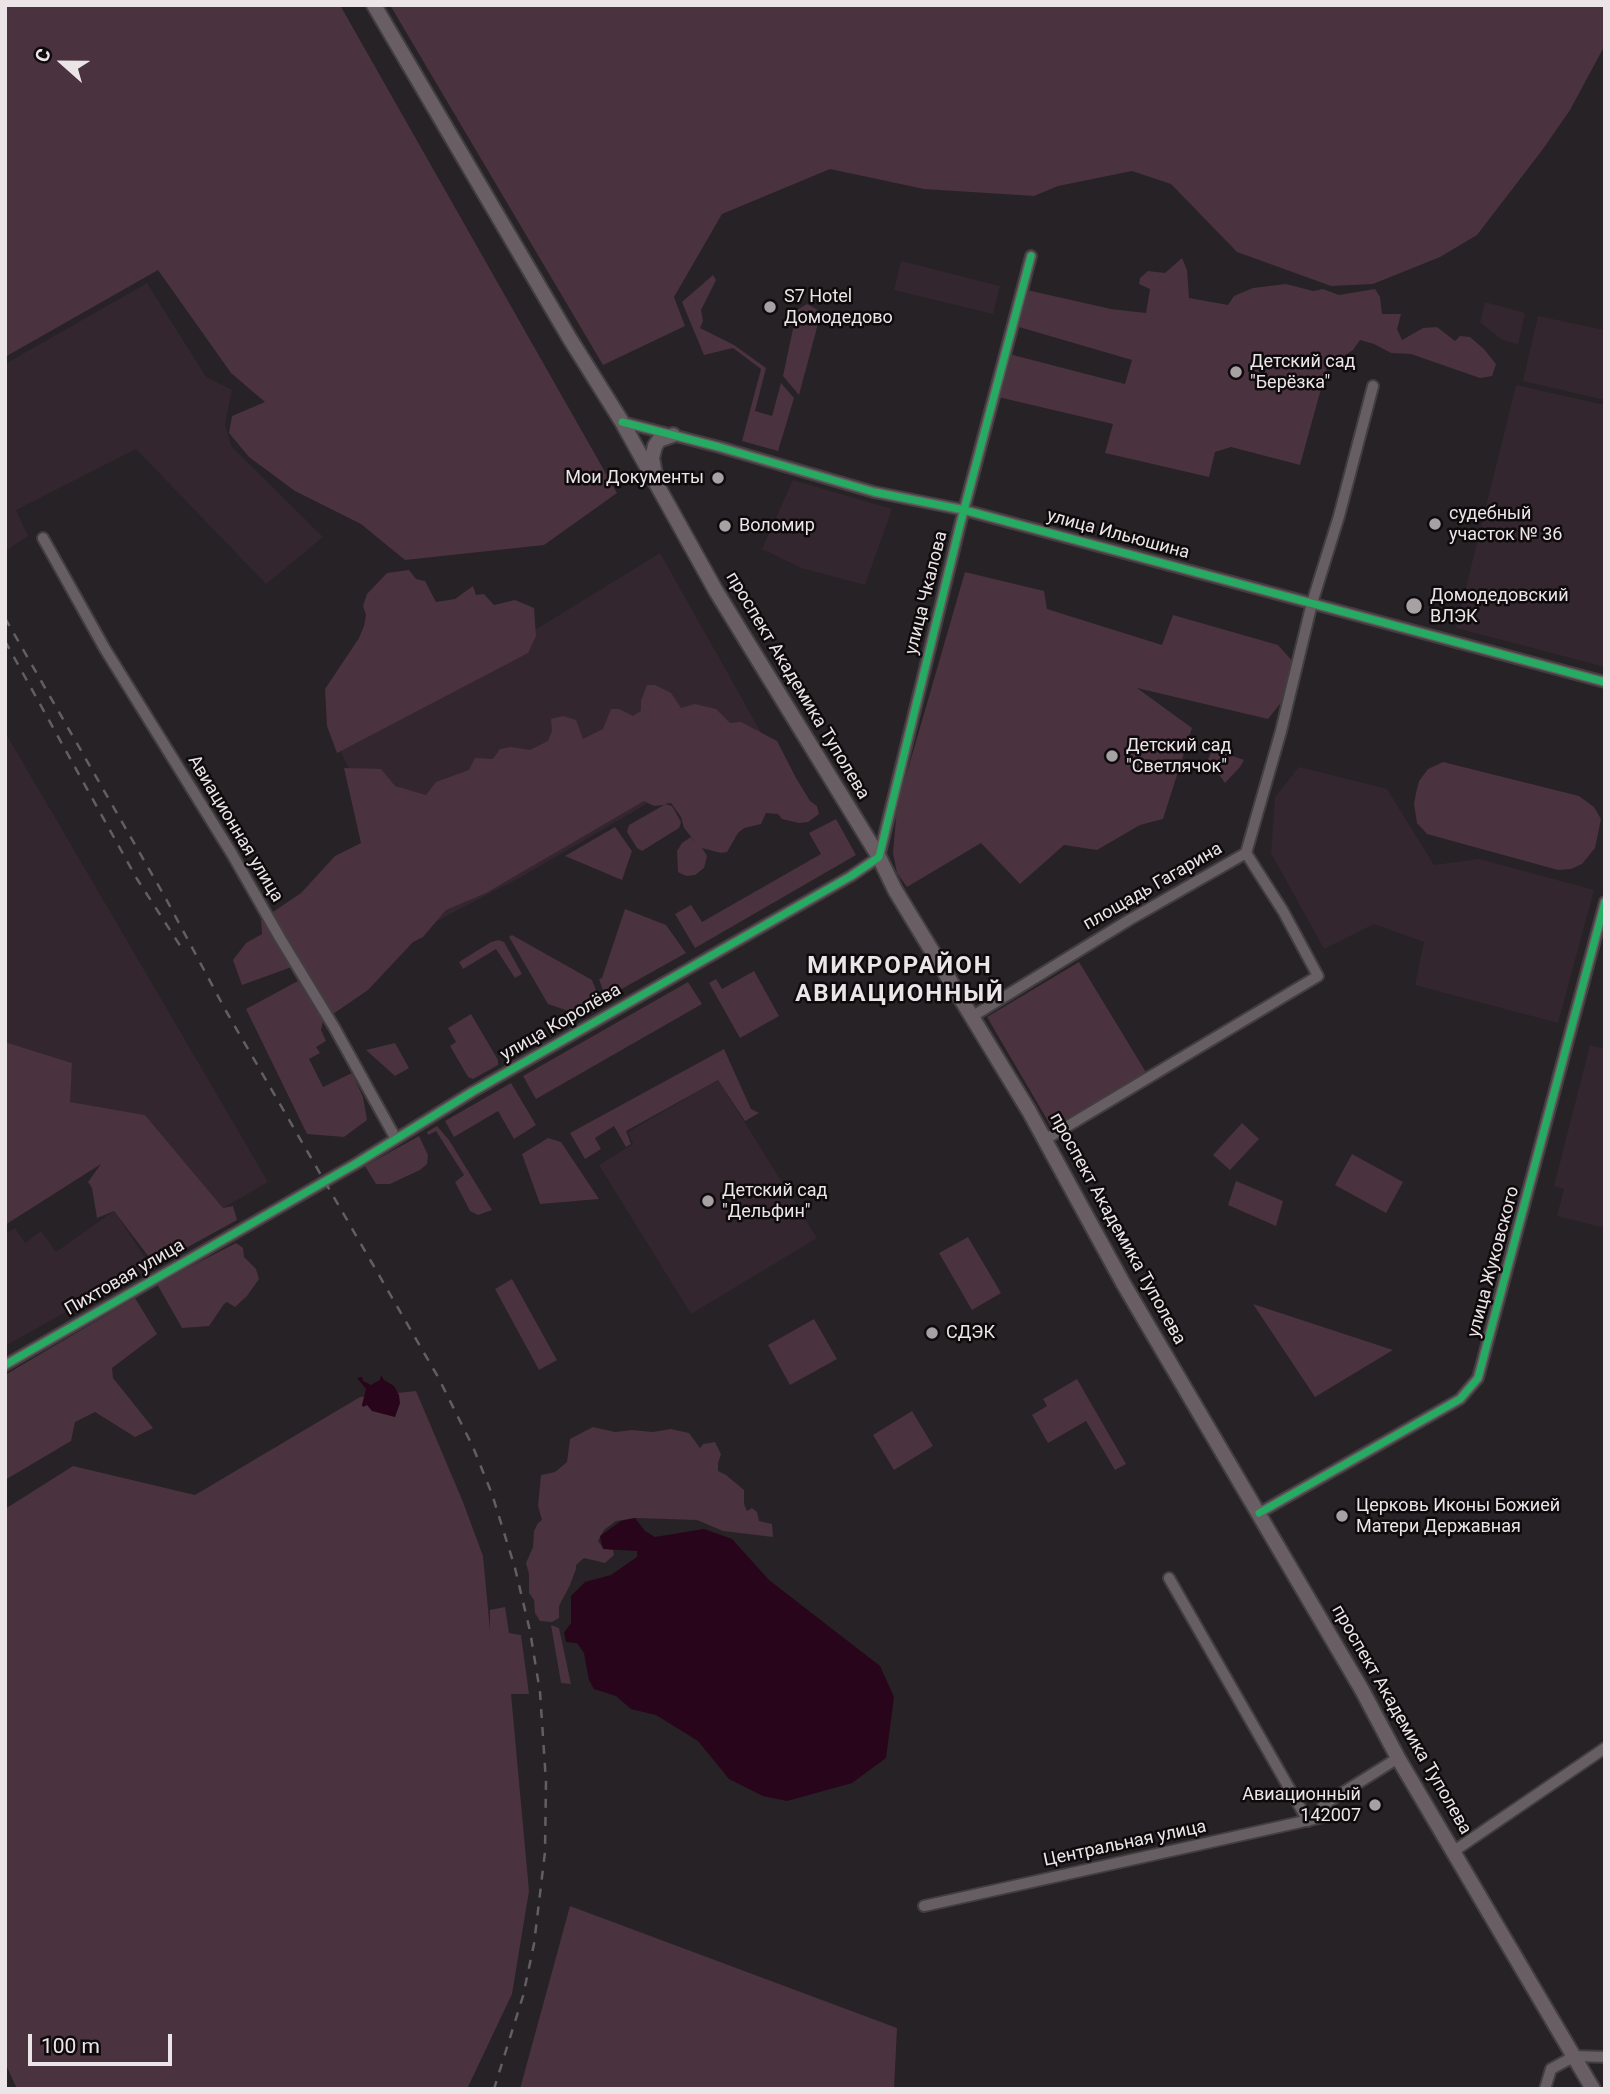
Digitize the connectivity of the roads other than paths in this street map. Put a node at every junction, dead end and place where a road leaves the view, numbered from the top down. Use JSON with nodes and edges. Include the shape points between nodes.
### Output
{"nodes":[{"id":1,"x":374,"y":5,"type":"edge"},
{"id":2,"x":1031,"y":256,"type":"dead end"},
{"id":3,"x":1373,"y":386,"type":"dead end"},
{"id":4,"x":622,"y":422,"type":"junction"},
{"id":5,"x":673,"y":435,"type":"junction"},
{"id":6,"x":657,"y":482,"type":"junction"},
{"id":7,"x":964,"y":510,"type":"junction"},
{"id":8,"x":43,"y":538,"type":"dead end"},
{"id":9,"x":1312,"y":603,"type":"junction"},
{"id":10,"x":1605,"y":681,"type":"edge"},
{"id":11,"x":1245,"y":853,"type":"junction"},
{"id":12,"x":879,"y":857,"type":"junction"},
{"id":13,"x":1605,"y":902,"type":"edge"},
{"id":14,"x":973,"y":1016,"type":"junction"},
{"id":15,"x":396,"y":1139,"type":"junction"},
{"id":16,"x":1046,"y":1139,"type":"junction"},
{"id":17,"x":260,"y":1219,"type":"joint"},
{"id":18,"x":5,"y":1365,"type":"edge"},
{"id":19,"x":1259,"y":1513,"type":"junction"},
{"id":20,"x":1169,"y":1578,"type":"dead end"},
{"id":21,"x":1605,"y":1748,"type":"edge"},
{"id":22,"x":1398,"y":1758,"type":"junction"},
{"id":23,"x":1308,"y":1821,"type":"junction"},
{"id":24,"x":1454,"y":1851,"type":"junction"},
{"id":25,"x":924,"y":1906,"type":"dead end"},
{"id":26,"x":1575,"y":2056,"type":"junction"},
{"id":27,"x":1605,"y":2057,"type":"edge"},
{"id":28,"x":1545,"y":2089,"type":"edge"},
{"id":29,"x":1593,"y":2089,"type":"edge"}],
"edges":[{"from":1,"to":4,"type":"main road","name":"проспект Академика Туполева"},
{"from":2,"to":7,"type":"street","name":"улица Чкалова"},
{"from":3,"to":9,"type":"street"},
{"from":4,"to":5,"type":"street","name":"улица Ильюшина"},
{"from":4,"to":6,"type":"main road","name":"проспект Академика Туполева"},
{"from":5,"to":6,"type":"main road","via":[[660,440],[653,452]]},
{"from":5,"to":7,"type":"street","name":"улица Ильюшина","via":[[874,492]]},
{"from":6,"to":12,"type":"main road","name":"проспект Академика Туполева","via":[[716,591]]},
{"from":7,"to":9,"type":"street","name":"улица Ильюшина"},
{"from":7,"to":12,"type":"street","name":"улица Чкалова"},
{"from":8,"to":15,"type":"street","name":"Авиационная улица"},
{"from":9,"to":10,"type":"street","name":"улица Ильюшина"},
{"from":9,"to":11,"type":"street"},
{"from":11,"to":14,"type":"street","name":"площадь Гагарина"},
{"from":11,"to":16,"type":"street","name":"площадь Гагарина","via":[[1318,976]]},
{"from":12,"to":14,"type":"main road","name":"проспект Академика Туполева"},
{"from":12,"to":15,"type":"street","name":"улица Королёва"},
{"from":13,"to":19,"type":"street","name":"улица Жуковского","via":[[1478,1378],[1460,1399]]},
{"from":14,"to":16,"type":"main road","name":"проспект Академика Туполева"},
{"from":15,"to":17,"type":"street","name":"улица Королёва"},
{"from":16,"to":19,"type":"main road","name":"проспект Академика Туполева","via":[[1123,1283]]},
{"from":17,"to":18,"type":"street","name":"Пихтовая улица"},
{"from":19,"to":22,"type":"main road","name":"проспект Академика Туполева"},
{"from":20,"to":23,"type":"street"},
{"from":21,"to":24,"type":"street"},
{"from":22,"to":23,"type":"street","name":"Центральная улица","via":[[1323,1805],[1332,1815]]},
{"from":22,"to":24,"type":"main road","name":"проспект Академика Туполева"},
{"from":23,"to":25,"type":"street","name":"Центральная улица"},
{"from":24,"to":26,"type":"main road","name":"проспект Академика Туполева"},
{"from":26,"to":27,"type":"street"},
{"from":26,"to":28,"type":"street","via":[[1551,2069]]},
{"from":26,"to":29,"type":"main road","name":"проспект Академика Туполева"}]}
